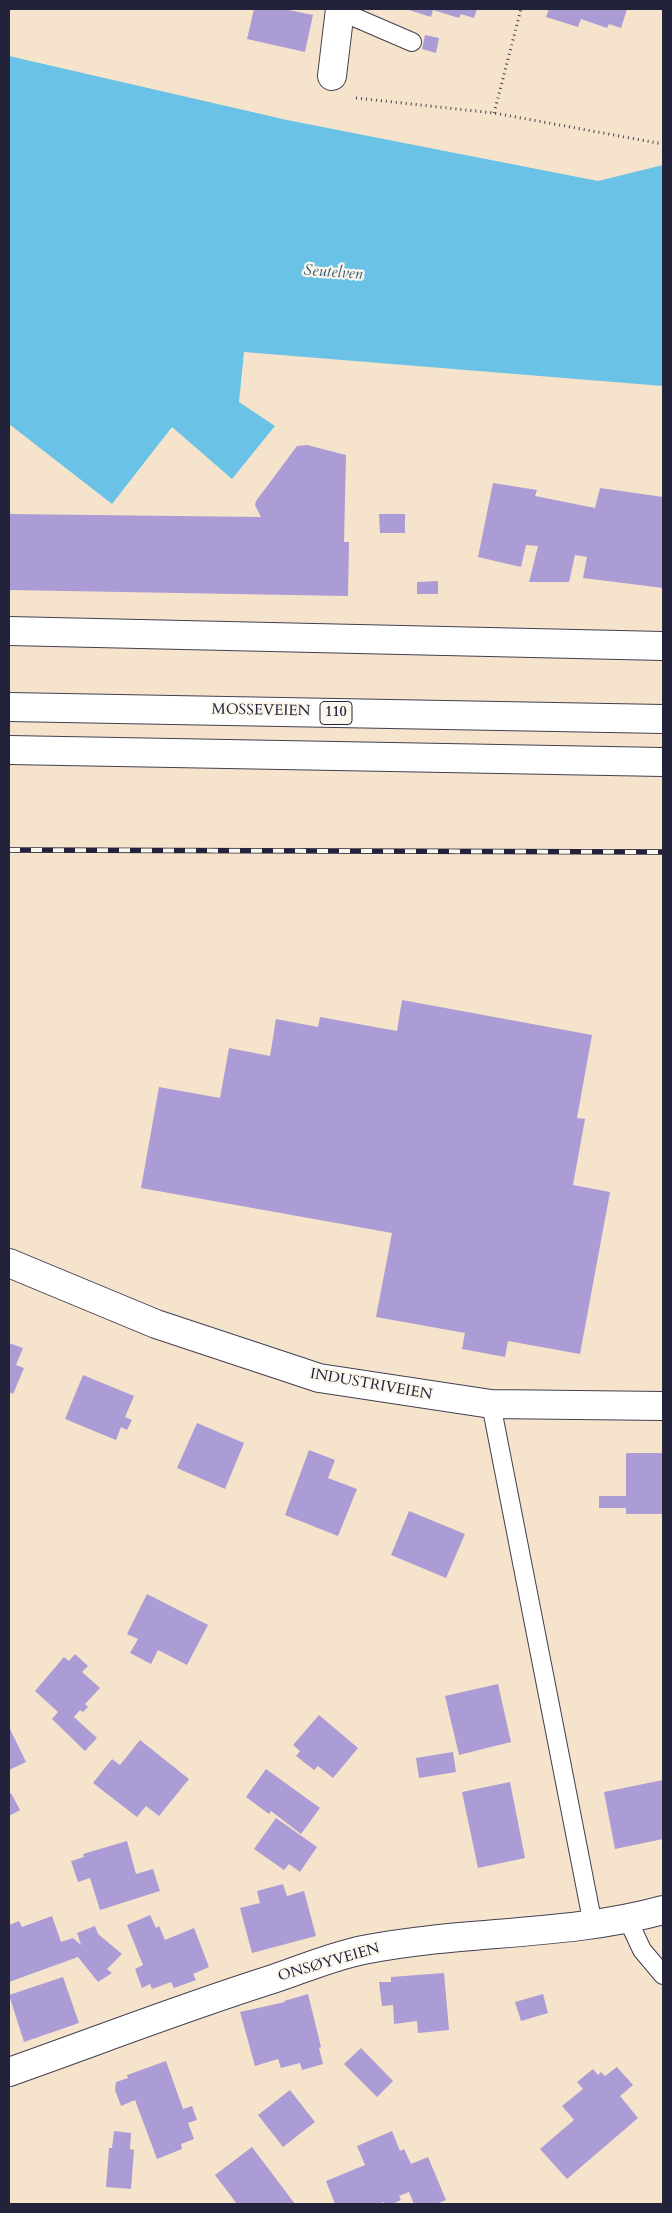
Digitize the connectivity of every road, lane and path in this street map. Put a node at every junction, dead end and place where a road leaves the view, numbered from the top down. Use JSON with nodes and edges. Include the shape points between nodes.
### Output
{"nodes":[{"id":1,"x":521,"y":9,"type":"edge"},
{"id":2,"x":340,"y":10,"type":"edge"},
{"id":3,"x":412,"y":42,"type":"dead end"},
{"id":4,"x":332,"y":76,"type":"joint"},
{"id":5,"x":494,"y":114,"type":"junction"},
{"id":6,"x":663,"y":144,"type":"edge"},
{"id":7,"x":9,"y":631,"type":"edge"},
{"id":8,"x":663,"y":646,"type":"edge"},
{"id":9,"x":9,"y":707,"type":"edge"},
{"id":10,"x":663,"y":719,"type":"edge"},
{"id":11,"x":9,"y":750,"type":"edge"},
{"id":12,"x":663,"y":762,"type":"edge"},
{"id":13,"x":9,"y":1263,"type":"edge"},
{"id":14,"x":491,"y":1404,"type":"junction"},
{"id":15,"x":663,"y":1406,"type":"edge"},
{"id":16,"x":663,"y":1910,"type":"edge"},
{"id":17,"x":628,"y":1920,"type":"junction"},
{"id":18,"x":593,"y":1925,"type":"junction"},
{"id":19,"x":663,"y":1975,"type":"edge"},
{"id":20,"x":9,"y":2072,"type":"edge"}],
"edges":[{"from":1,"to":5,"type":"path"},
{"from":2,"to":3,"type":"lane"},
{"from":2,"to":4,"type":"main road"},
{"from":4,"to":5,"type":"path","via":[[354,97]]},
{"from":5,"to":6,"type":"path"},
{"from":7,"to":8,"type":"main road"},
{"from":9,"to":10,"type":"main road","name":"MOSSEVEIEN","number":"110"},
{"from":11,"to":12,"type":"main road"},
{"from":13,"to":14,"type":"main road","name":"INDUSTRIVEIEN","via":[[156,1324],[319,1378]]},
{"from":14,"to":15,"type":"main road","name":"INDUSTRIVEIEN"},
{"from":14,"to":18,"type":"lane"},
{"from":16,"to":17,"type":"main road","name":"ONSØYVEIEN"},
{"from":17,"to":18,"type":"main road","name":"ONSØYVEIEN"},
{"from":17,"to":19,"type":"lane","via":[[642,1950]]},
{"from":18,"to":20,"type":"main road","name":"ONSØYVEIEN","via":[[438,1938],[361,1950]]}]}
